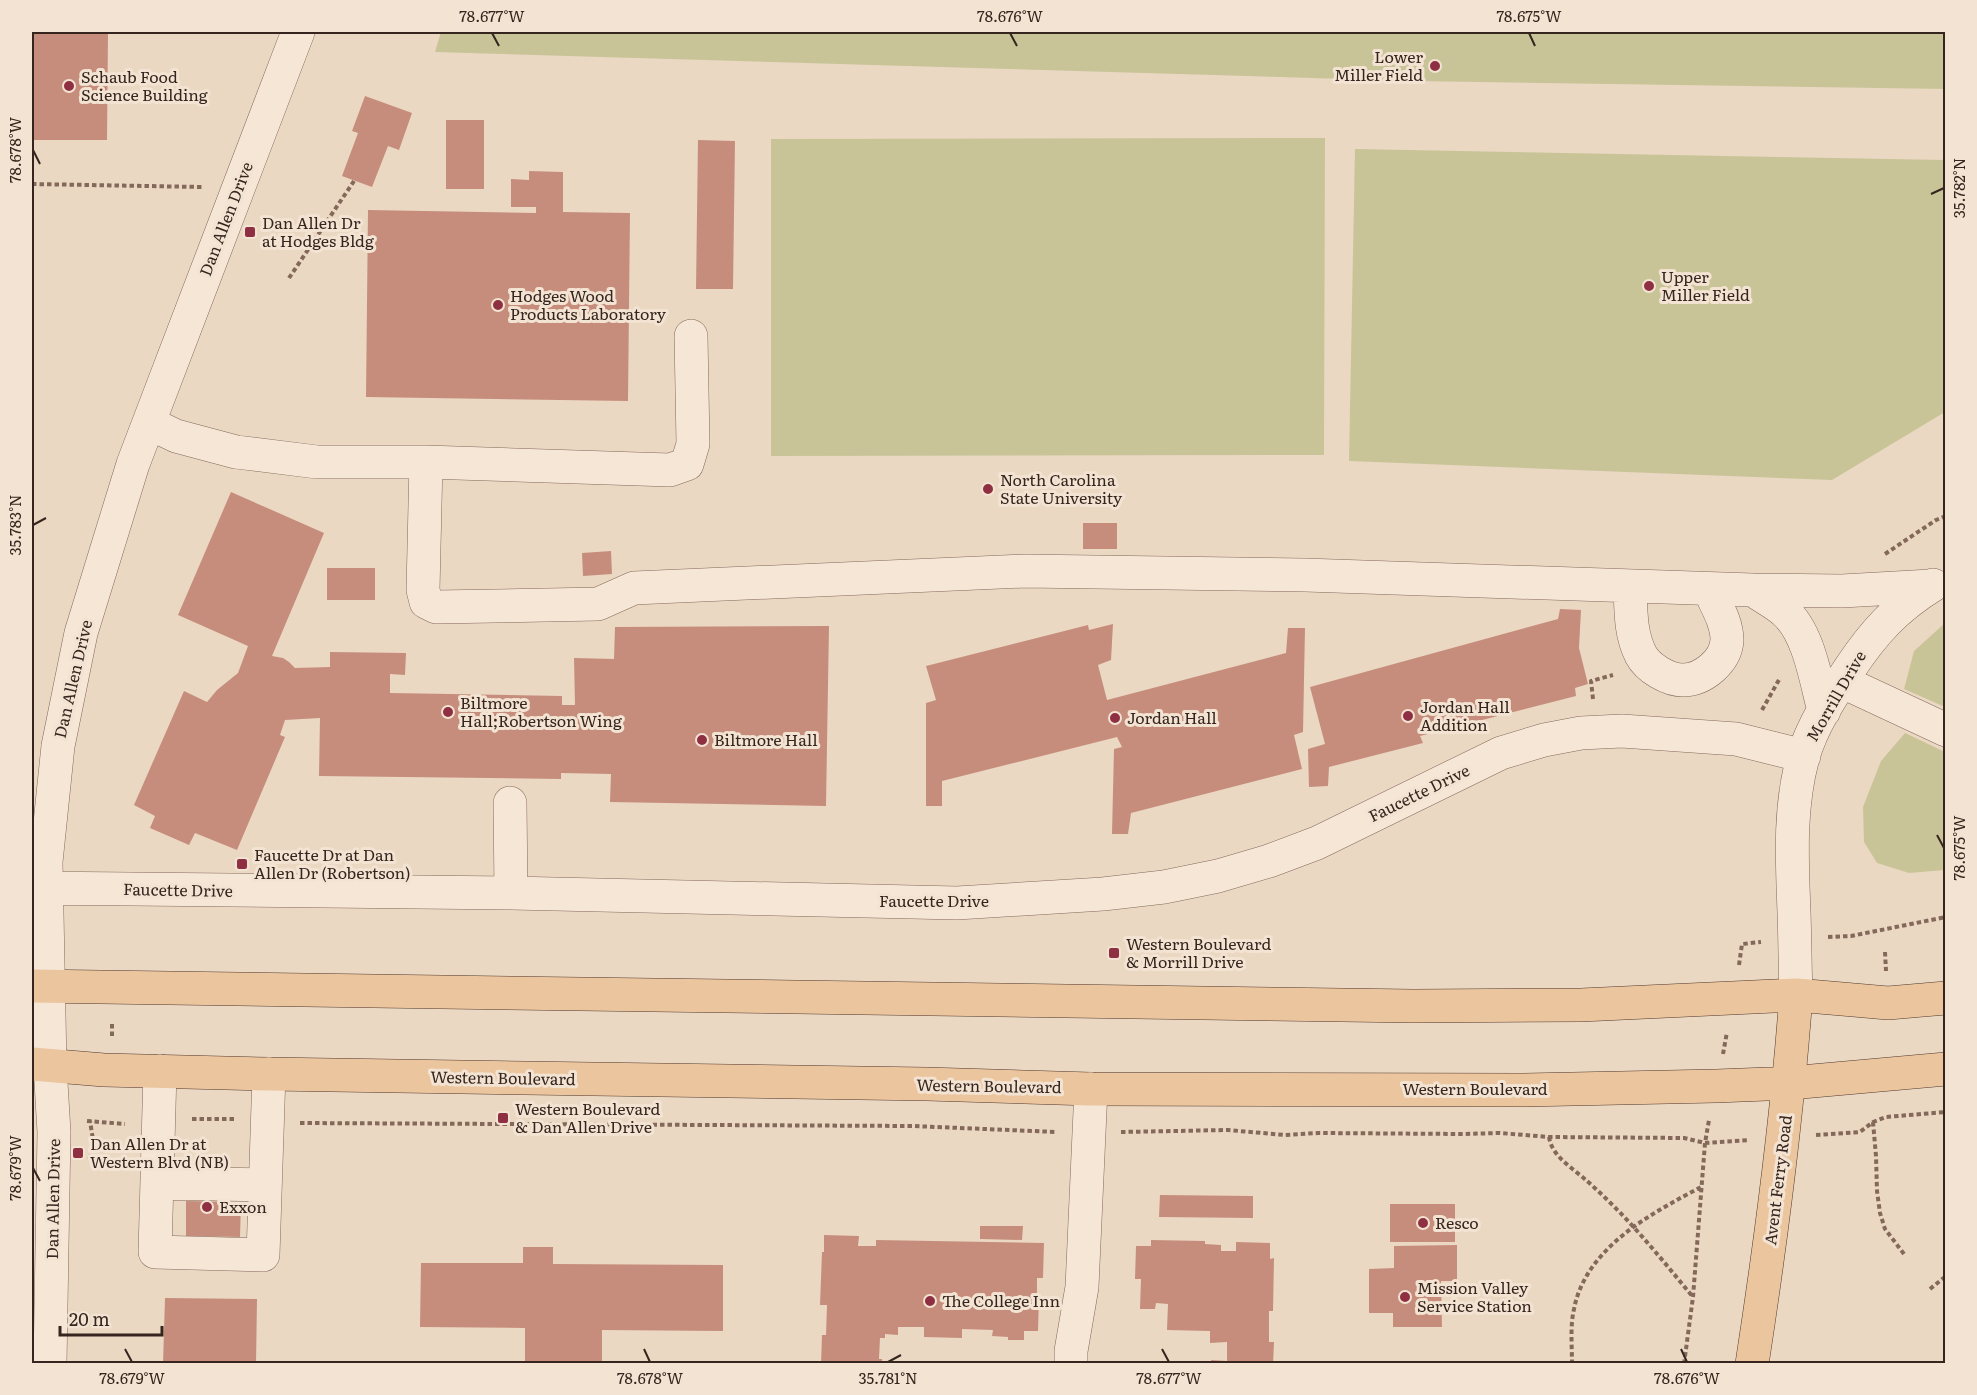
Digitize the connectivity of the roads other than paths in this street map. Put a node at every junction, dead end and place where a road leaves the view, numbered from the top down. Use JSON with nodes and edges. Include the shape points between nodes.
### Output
{"nodes":[{"id":1,"x":298,"y":32,"type":"edge"},
{"id":2,"x":691,"y":336,"type":"dead end"},
{"id":3,"x":148,"y":423,"type":"junction"},
{"id":4,"x":426,"y":462,"type":"junction"},
{"id":5,"x":1938,"y":582,"type":"edge"},
{"id":6,"x":1630,"y":587,"type":"junction"},
{"id":7,"x":1709,"y":589,"type":"junction"},
{"id":8,"x":1753,"y":590,"type":"junction"},
{"id":9,"x":1841,"y":681,"type":"junction"},
{"id":10,"x":1824,"y":711,"type":"junction"},
{"id":11,"x":1946,"y":730,"type":"edge"},
{"id":12,"x":1803,"y":756,"type":"junction"},
{"id":13,"x":510,"y":803,"type":"dead end"},
{"id":14,"x":39,"y":888,"type":"edge"},
{"id":15,"x":511,"y":893,"type":"junction"},
{"id":16,"x":40,"y":986,"type":"edge"},
{"id":17,"x":1796,"y":995,"type":"junction"},
{"id":18,"x":1946,"y":998,"type":"edge"},
{"id":19,"x":41,"y":1065,"type":"edge"},
{"id":20,"x":1946,"y":1069,"type":"edge"},
{"id":21,"x":160,"y":1071,"type":"junction"},
{"id":22,"x":269,"y":1074,"type":"junction"},
{"id":23,"x":1790,"y":1083,"type":"junction"},
{"id":24,"x":1091,"y":1089,"type":"junction"},
{"id":25,"x":157,"y":1183,"type":"junction"},
{"id":26,"x":265,"y":1185,"type":"junction"},
{"id":27,"x":50,"y":1364,"type":"edge"},
{"id":28,"x":1071,"y":1364,"type":"edge"},
{"id":29,"x":1752,"y":1364,"type":"edge"}],
"edges":[{"from":1,"to":3,"type":"street","name":"Dan Allen Drive"},
{"from":2,"to":4,"type":"street","via":[[693,444],[687,464],[670,470]]},
{"from":3,"to":4,"type":"street","via":[[176,436],[236,452],[317,462]]},
{"from":3,"to":14,"type":"street","name":"Dan Allen Drive","via":[[81,633],[58,746],[46,862]]},
{"from":4,"to":6,"type":"street","via":[[423,590],[426,602],[436,607],[598,603],[634,588],[1025,571],[1329,576]]},
{"from":5,"to":8,"type":"street","via":[[1842,591]]},
{"from":5,"to":9,"type":"street","name":"Morrill Drive","via":[[1893,613]]},
{"from":6,"to":7,"type":"street"},
{"from":6,"to":7,"type":"street","via":[[1633,633],[1641,656],[1659,673],[1683,680],[1717,665],[1727,642],[1724,622]]},
{"from":7,"to":8,"type":"street"},
{"from":8,"to":10,"type":"street","via":[[1786,612],[1802,636],[1809,649]]},
{"from":9,"to":10,"type":"street","name":"Morrill Drive"},
{"from":9,"to":11,"type":"street"},
{"from":10,"to":12,"type":"street","name":"Morrill Drive"},
{"from":12,"to":15,"type":"street","name":"Faucette Drive","via":[[1736,739],[1622,731],[1544,740],[1502,753],[1317,843],[1269,861],[1174,885],[1103,894],[957,903]]},
{"from":12,"to":17,"type":"street","name":"Morrill Drive","via":[[1792,828]]},
{"from":13,"to":15,"type":"street"},
{"from":14,"to":15,"type":"street","name":"Faucette Drive"},
{"from":14,"to":16,"type":"street","name":"Dan Allen Drive"},
{"from":16,"to":17,"type":"main road","via":[[1402,1006],[1581,1005]]},
{"from":16,"to":19,"type":"street","name":"Dan Allen Drive"},
{"from":17,"to":18,"type":"main road","via":[[1888,1003]]},
{"from":17,"to":23,"type":"main road","name":"Avent Ferry Road"},
{"from":19,"to":21,"type":"main road","name":"Western Boulevard"},
{"from":19,"to":27,"type":"street","name":"Dan Allen Drive","via":[[54,1132]]},
{"from":20,"to":23,"type":"main road","name":"Western Boulevard"},
{"from":21,"to":22,"type":"main road","name":"Western Boulevard"},
{"from":21,"to":25,"type":"street"},
{"from":22,"to":24,"type":"main road","name":"Western Boulevard"},
{"from":22,"to":26,"type":"street"},
{"from":23,"to":24,"type":"main road","name":"Western Boulevard","via":[[1523,1090]]},
{"from":23,"to":29,"type":"main road","name":"Avent Ferry Road"},
{"from":24,"to":28,"type":"street","via":[[1082,1287]]},
{"from":25,"to":26,"type":"street"},
{"from":25,"to":26,"type":"street","via":[[155,1252],[263,1255]]}]}
